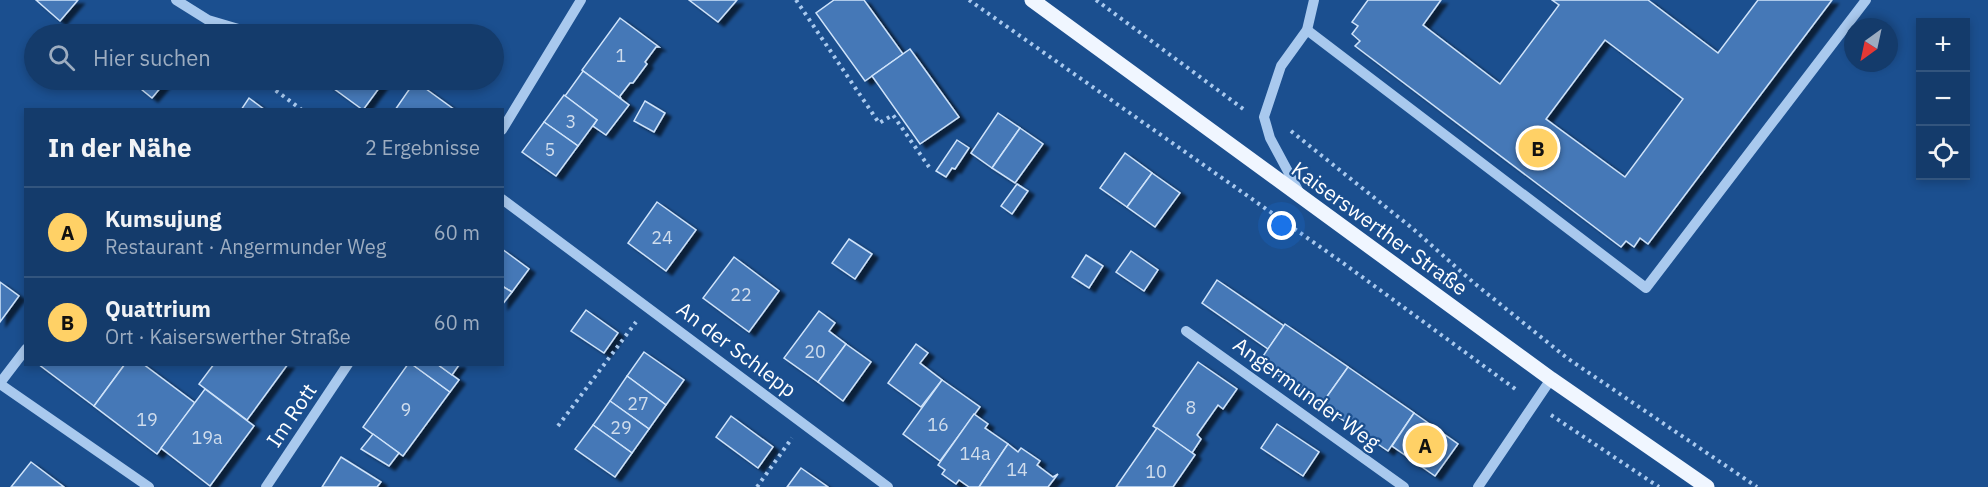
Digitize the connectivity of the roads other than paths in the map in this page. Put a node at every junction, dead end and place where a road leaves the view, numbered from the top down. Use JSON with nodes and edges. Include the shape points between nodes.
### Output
{"nodes":[{"id":1,"x":176,"y":0,"type":"edge"},
{"id":2,"x":580,"y":0,"type":"edge"},
{"id":3,"x":1032,"y":0,"type":"edge"},
{"id":4,"x":1314,"y":0,"type":"edge"},
{"id":5,"x":1866,"y":0,"type":"edge"},
{"id":6,"x":221,"y":24,"type":"edge"},
{"id":7,"x":1307,"y":30,"type":"junction"},
{"id":8,"x":504,"y":127,"type":"edge"},
{"id":9,"x":1304,"y":199,"type":"junction"},
{"id":10,"x":504,"y":200,"type":"edge"},
{"id":11,"x":1186,"y":331,"type":"dead end"},
{"id":12,"x":24,"y":352,"type":"edge"},
{"id":13,"x":347,"y":366,"type":"edge"},
{"id":14,"x":1551,"y":379,"type":"junction"},
{"id":15,"x":0,"y":384,"type":"edge"},
{"id":16,"x":149,"y":487,"type":"edge"},
{"id":17,"x":266,"y":487,"type":"edge"},
{"id":18,"x":888,"y":487,"type":"edge"},
{"id":19,"x":1404,"y":487,"type":"edge"},
{"id":20,"x":1478,"y":487,"type":"edge"},
{"id":21,"x":1707,"y":487,"type":"edge"}],
"edges":[{"from":1,"to":6,"type":"street"},
{"from":2,"to":8,"type":"street"},
{"from":3,"to":9,"type":"main road","name":"Kaiserswerther Straße"},
{"from":4,"to":7,"type":"street"},
{"from":5,"to":7,"type":"street","via":[[1646,288]]},
{"from":7,"to":9,"type":"street","via":[[1281,66],[1264,117],[1270,138]]},
{"from":9,"to":14,"type":"main road","name":"Kaiserswerther Straße"},
{"from":10,"to":18,"type":"street","name":"An der Schlepp"},
{"from":11,"to":19,"type":"street","name":"Angermunder Weg"},
{"from":12,"to":15,"type":"street"},
{"from":13,"to":17,"type":"street","name":"Im Rott"},
{"from":14,"to":20,"type":"street"},
{"from":14,"to":21,"type":"main road","name":"Kaiserswerther Straße"},
{"from":15,"to":16,"type":"street"}]}
